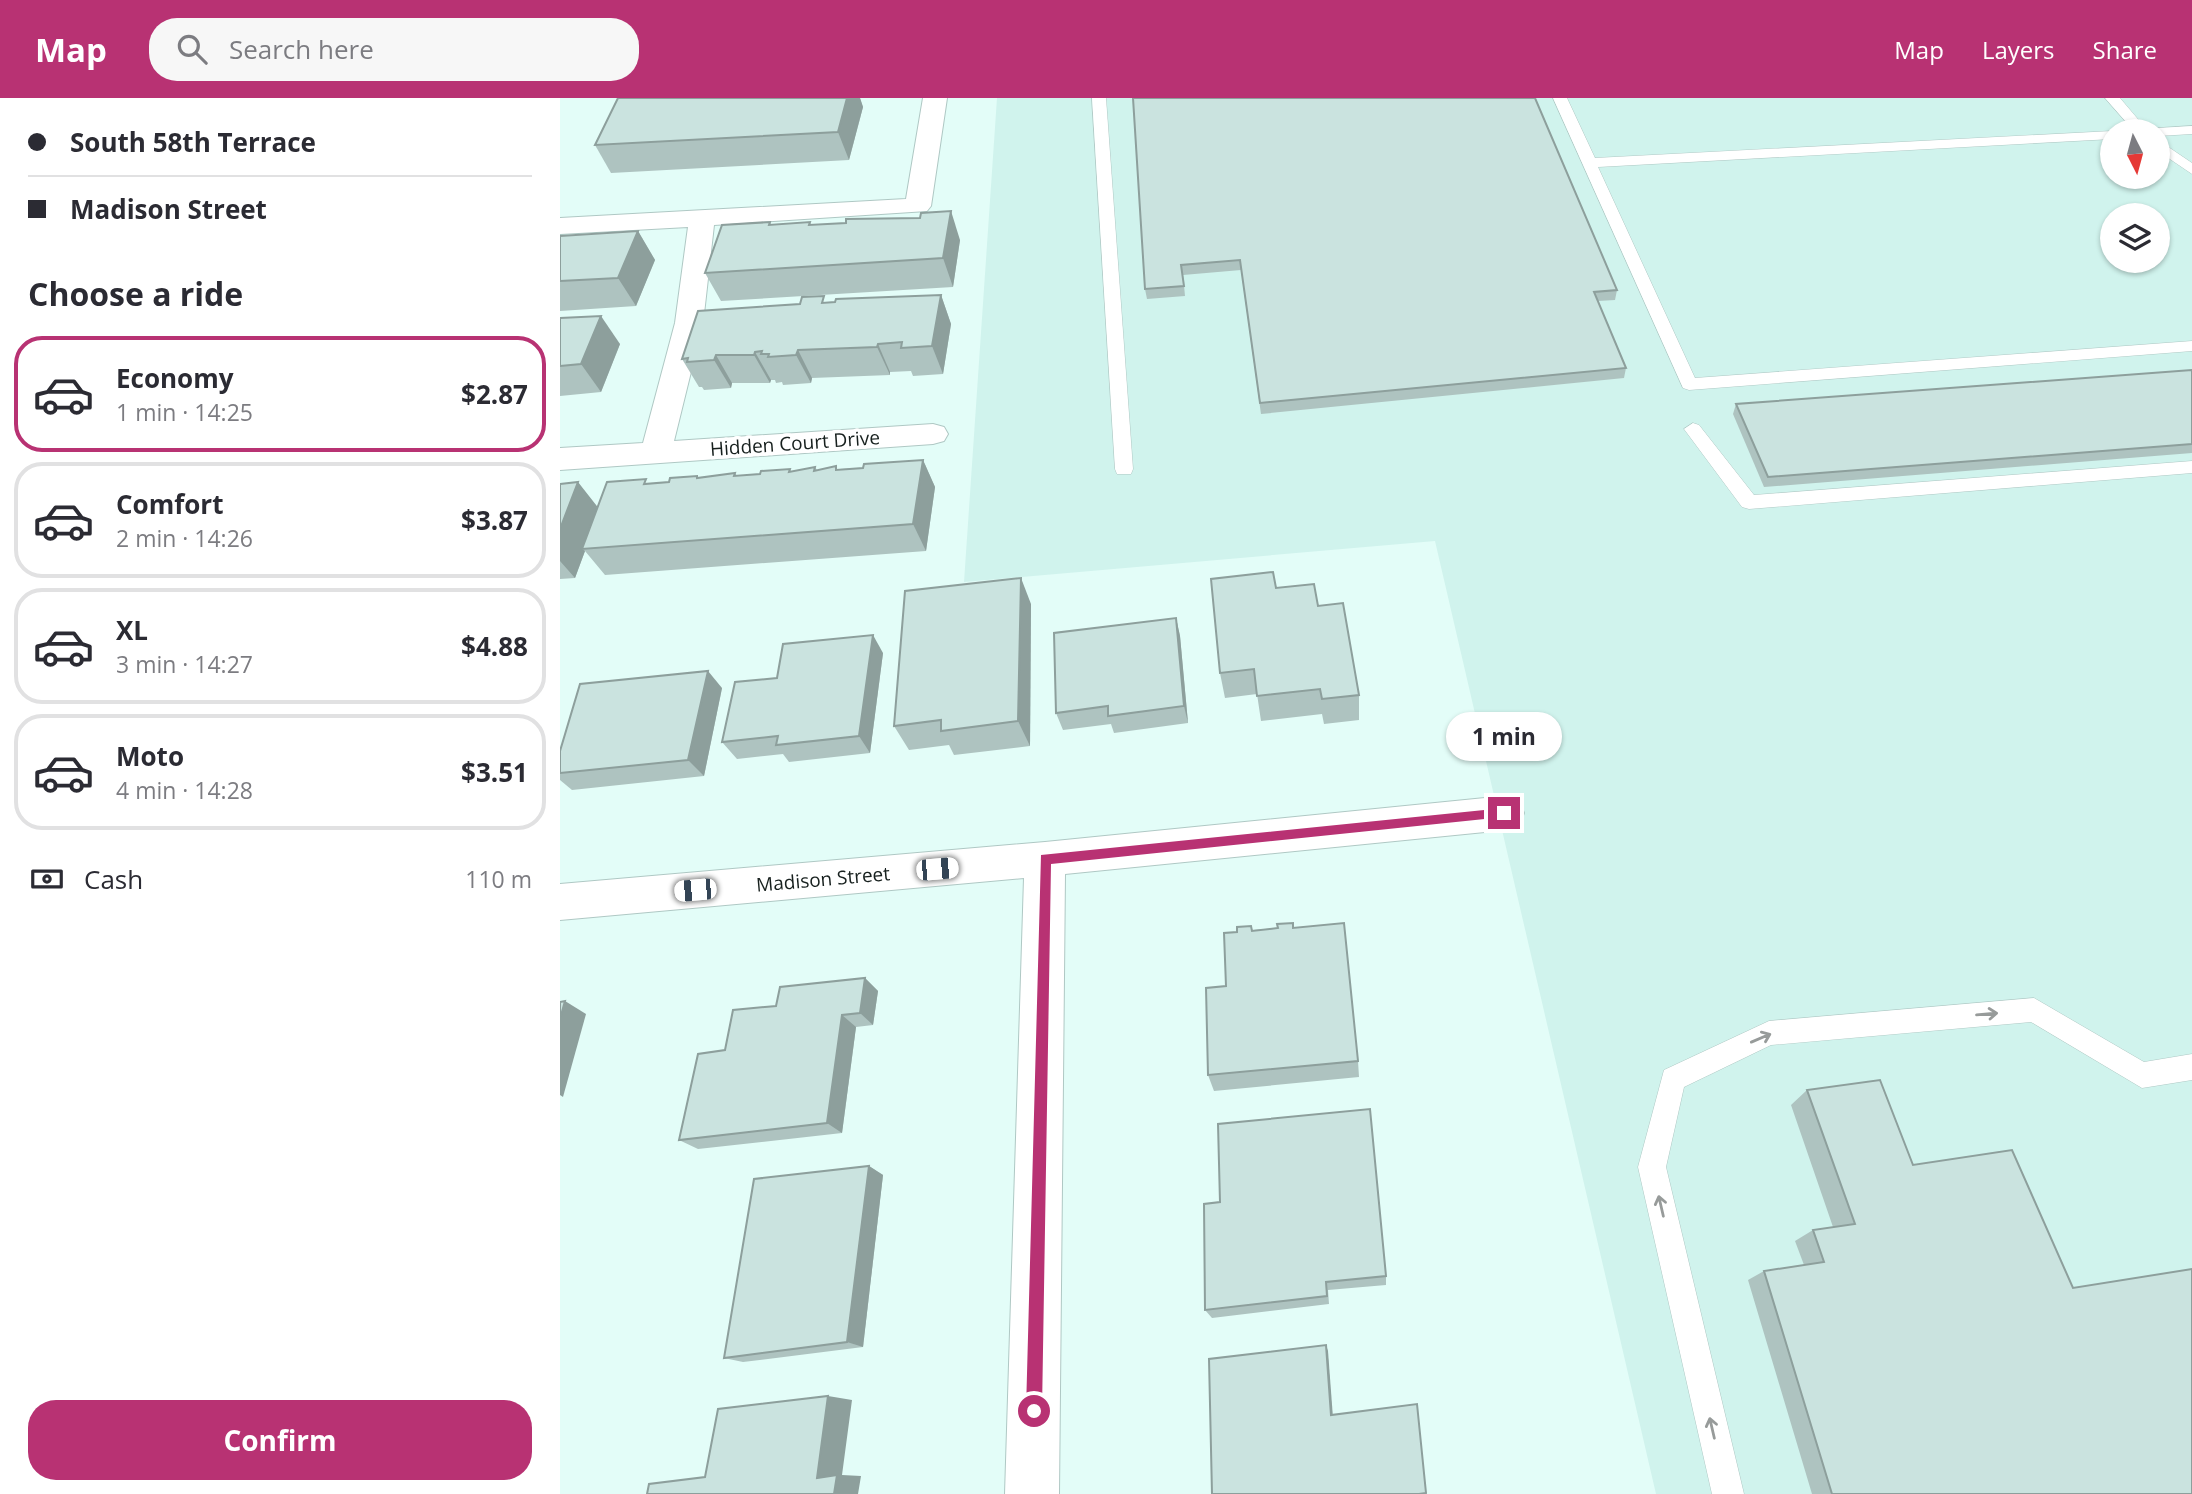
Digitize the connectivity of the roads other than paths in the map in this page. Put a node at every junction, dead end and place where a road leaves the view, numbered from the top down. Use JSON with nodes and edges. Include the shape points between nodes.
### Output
{"nodes":[{"id":1,"x":935,"y":98,"type":"edge"},
{"id":2,"x":1099,"y":98,"type":"edge"},
{"id":3,"x":1560,"y":98,"type":"edge"},
{"id":4,"x":2112,"y":98,"type":"edge"},
{"id":5,"x":2130,"y":119,"type":"edge"},
{"id":6,"x":2192,"y":130,"type":"edge"},
{"id":7,"x":2170,"y":131,"type":"edge"},
{"id":8,"x":2100,"y":136,"type":"edge"},
{"id":9,"x":2170,"y":153,"type":"edge"},
{"id":10,"x":1589,"y":163,"type":"junction"},
{"id":11,"x":2192,"y":170,"type":"edge"},
{"id":12,"x":702,"y":218,"type":"junction"},
{"id":13,"x":560,"y":226,"type":"edge"},
{"id":14,"x":2192,"y":346,"type":"edge"},
{"id":15,"x":1693,"y":429,"type":"dead end"},
{"id":16,"x":933,"y":433,"type":"dead end"},
{"id":17,"x":656,"y":452,"type":"junction"},
{"id":18,"x":560,"y":459,"type":"edge"},
{"id":19,"x":2192,"y":467,"type":"edge"},
{"id":20,"x":1124,"y":469,"type":"dead end"},
{"id":21,"x":1504,"y":813,"type":"dead end"},
{"id":22,"x":1045,"y":859,"type":"junction"},
{"id":23,"x":560,"y":902,"type":"edge"},
{"id":24,"x":2192,"y":1067,"type":"edge"},
{"id":25,"x":1032,"y":1494,"type":"edge"},
{"id":26,"x":1728,"y":1494,"type":"edge"}],
"edges":[{"from":1,"to":12,"type":"street","via":[[918,206]]},
{"from":2,"to":20,"type":"lane"},
{"from":3,"to":10,"type":"lane"},
{"from":4,"to":5,"type":"lane"},
{"from":6,"to":7,"type":"lane"},
{"from":8,"to":10,"type":"lane"},
{"from":9,"to":11,"type":"lane"},
{"from":10,"to":14,"type":"lane","via":[[1689,384]]},
{"from":12,"to":13,"type":"street"},
{"from":12,"to":17,"type":"street","via":[[690,323]]},
{"from":15,"to":19,"type":"lane","via":[[1749,502]]},
{"from":16,"to":17,"type":"street","name":"Hidden Court Drive"},
{"from":17,"to":18,"type":"street","name":"Hidden Court Drive"},
{"from":21,"to":22,"type":"street","name":"Madison Street"},
{"from":22,"to":23,"type":"street","name":"Madison Street"},
{"from":22,"to":25,"type":"street"},
{"from":26,"to":24,"type":"lane","one_way":true,"via":[[1651,1167],[1674,1079],[1769,1033],[2034,1010],[2142,1075]]}]}
